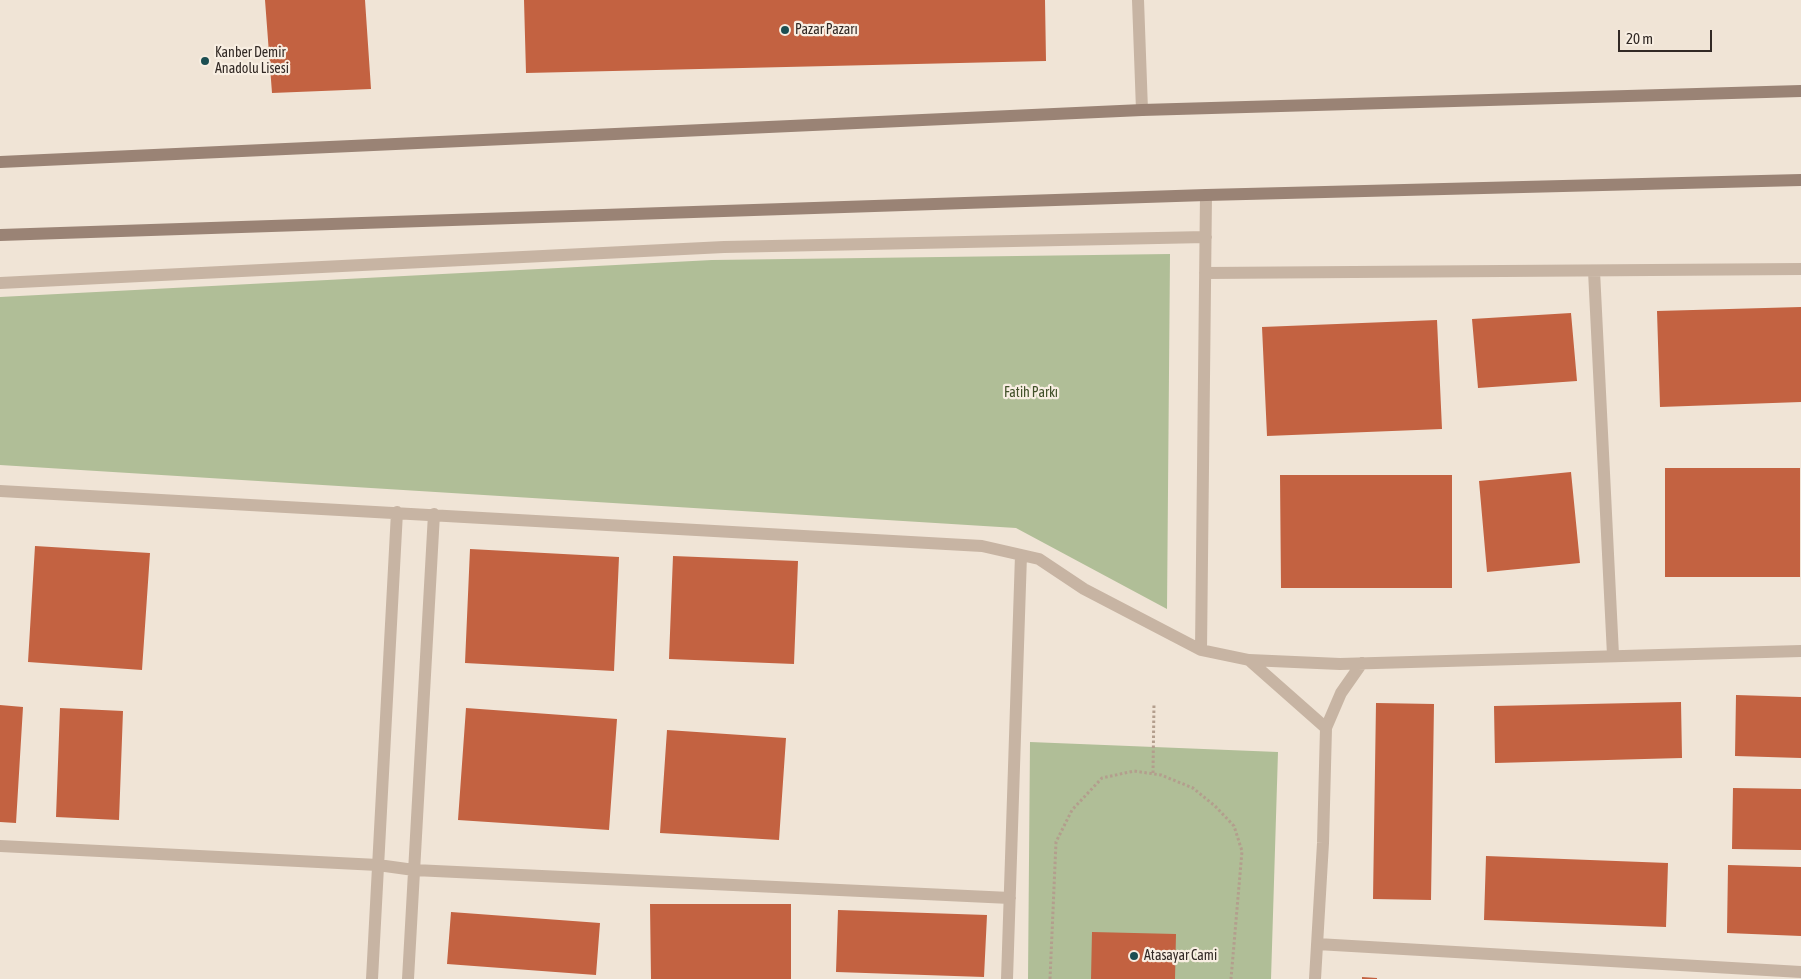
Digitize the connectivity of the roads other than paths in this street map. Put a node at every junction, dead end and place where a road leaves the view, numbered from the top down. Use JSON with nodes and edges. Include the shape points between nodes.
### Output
{"nodes":[{"id":1,"x":1138,"y":0,"type":"edge"},
{"id":2,"x":1801,"y":92,"type":"edge"},
{"id":3,"x":1142,"y":110,"type":"junction"},
{"id":4,"x":0,"y":162,"type":"edge"},
{"id":5,"x":1801,"y":180,"type":"edge"},
{"id":6,"x":1206,"y":195,"type":"junction"},
{"id":7,"x":0,"y":235,"type":"edge"},
{"id":8,"x":1206,"y":237,"type":"junction"},
{"id":9,"x":1801,"y":269,"type":"edge"},
{"id":10,"x":1594,"y":271,"type":"junction"},
{"id":11,"x":1205,"y":273,"type":"junction"},
{"id":12,"x":0,"y":283,"type":"edge"},
{"id":13,"x":0,"y":491,"type":"edge"},
{"id":14,"x":397,"y":512,"type":"junction"},
{"id":15,"x":434,"y":514,"type":"junction"},
{"id":16,"x":1021,"y":555,"type":"junction"},
{"id":17,"x":1201,"y":650,"type":"junction"},
{"id":18,"x":1801,"y":651,"type":"edge"},
{"id":19,"x":1613,"y":655,"type":"junction"},
{"id":20,"x":1249,"y":660,"type":"junction"},
{"id":21,"x":1362,"y":663,"type":"junction"},
{"id":22,"x":1326,"y":728,"type":"junction"},
{"id":23,"x":0,"y":846,"type":"edge"},
{"id":24,"x":378,"y":866,"type":"junction"},
{"id":25,"x":414,"y":870,"type":"junction"},
{"id":26,"x":1010,"y":898,"type":"junction"},
{"id":27,"x":1317,"y":944,"type":"junction"},
{"id":28,"x":1801,"y":972,"type":"edge"},
{"id":29,"x":372,"y":979,"type":"edge"},
{"id":30,"x":408,"y":979,"type":"edge"},
{"id":31,"x":1007,"y":979,"type":"edge"},
{"id":32,"x":1315,"y":979,"type":"edge"}],
"edges":[{"from":1,"to":3,"type":"street"},
{"from":2,"to":3,"type":"main road"},
{"from":3,"to":4,"type":"main road"},
{"from":5,"to":6,"type":"main road"},
{"from":6,"to":7,"type":"main road"},
{"from":6,"to":8,"type":"street"},
{"from":8,"to":11,"type":"street"},
{"from":8,"to":12,"type":"street","via":[[724,247]]},
{"from":9,"to":10,"type":"street"},
{"from":10,"to":11,"type":"street"},
{"from":10,"to":19,"type":"street"},
{"from":11,"to":17,"type":"street"},
{"from":13,"to":14,"type":"street"},
{"from":14,"to":15,"type":"street"},
{"from":14,"to":24,"type":"street"},
{"from":15,"to":16,"type":"street","via":[[982,546]]},
{"from":15,"to":25,"type":"street"},
{"from":16,"to":17,"type":"street","via":[[1038,559],[1084,589]]},
{"from":16,"to":26,"type":"street"},
{"from":17,"to":20,"type":"street"},
{"from":18,"to":19,"type":"street"},
{"from":19,"to":21,"type":"street"},
{"from":20,"to":21,"type":"street"},
{"from":20,"to":22,"type":"street"},
{"from":21,"to":22,"type":"street","via":[[1340,693]]},
{"from":22,"to":27,"type":"street"},
{"from":23,"to":24,"type":"street"},
{"from":24,"to":25,"type":"street"},
{"from":24,"to":29,"type":"street"},
{"from":25,"to":26,"type":"street"},
{"from":25,"to":30,"type":"street"},
{"from":26,"to":31,"type":"street"},
{"from":27,"to":28,"type":"street"},
{"from":27,"to":32,"type":"street"}]}
